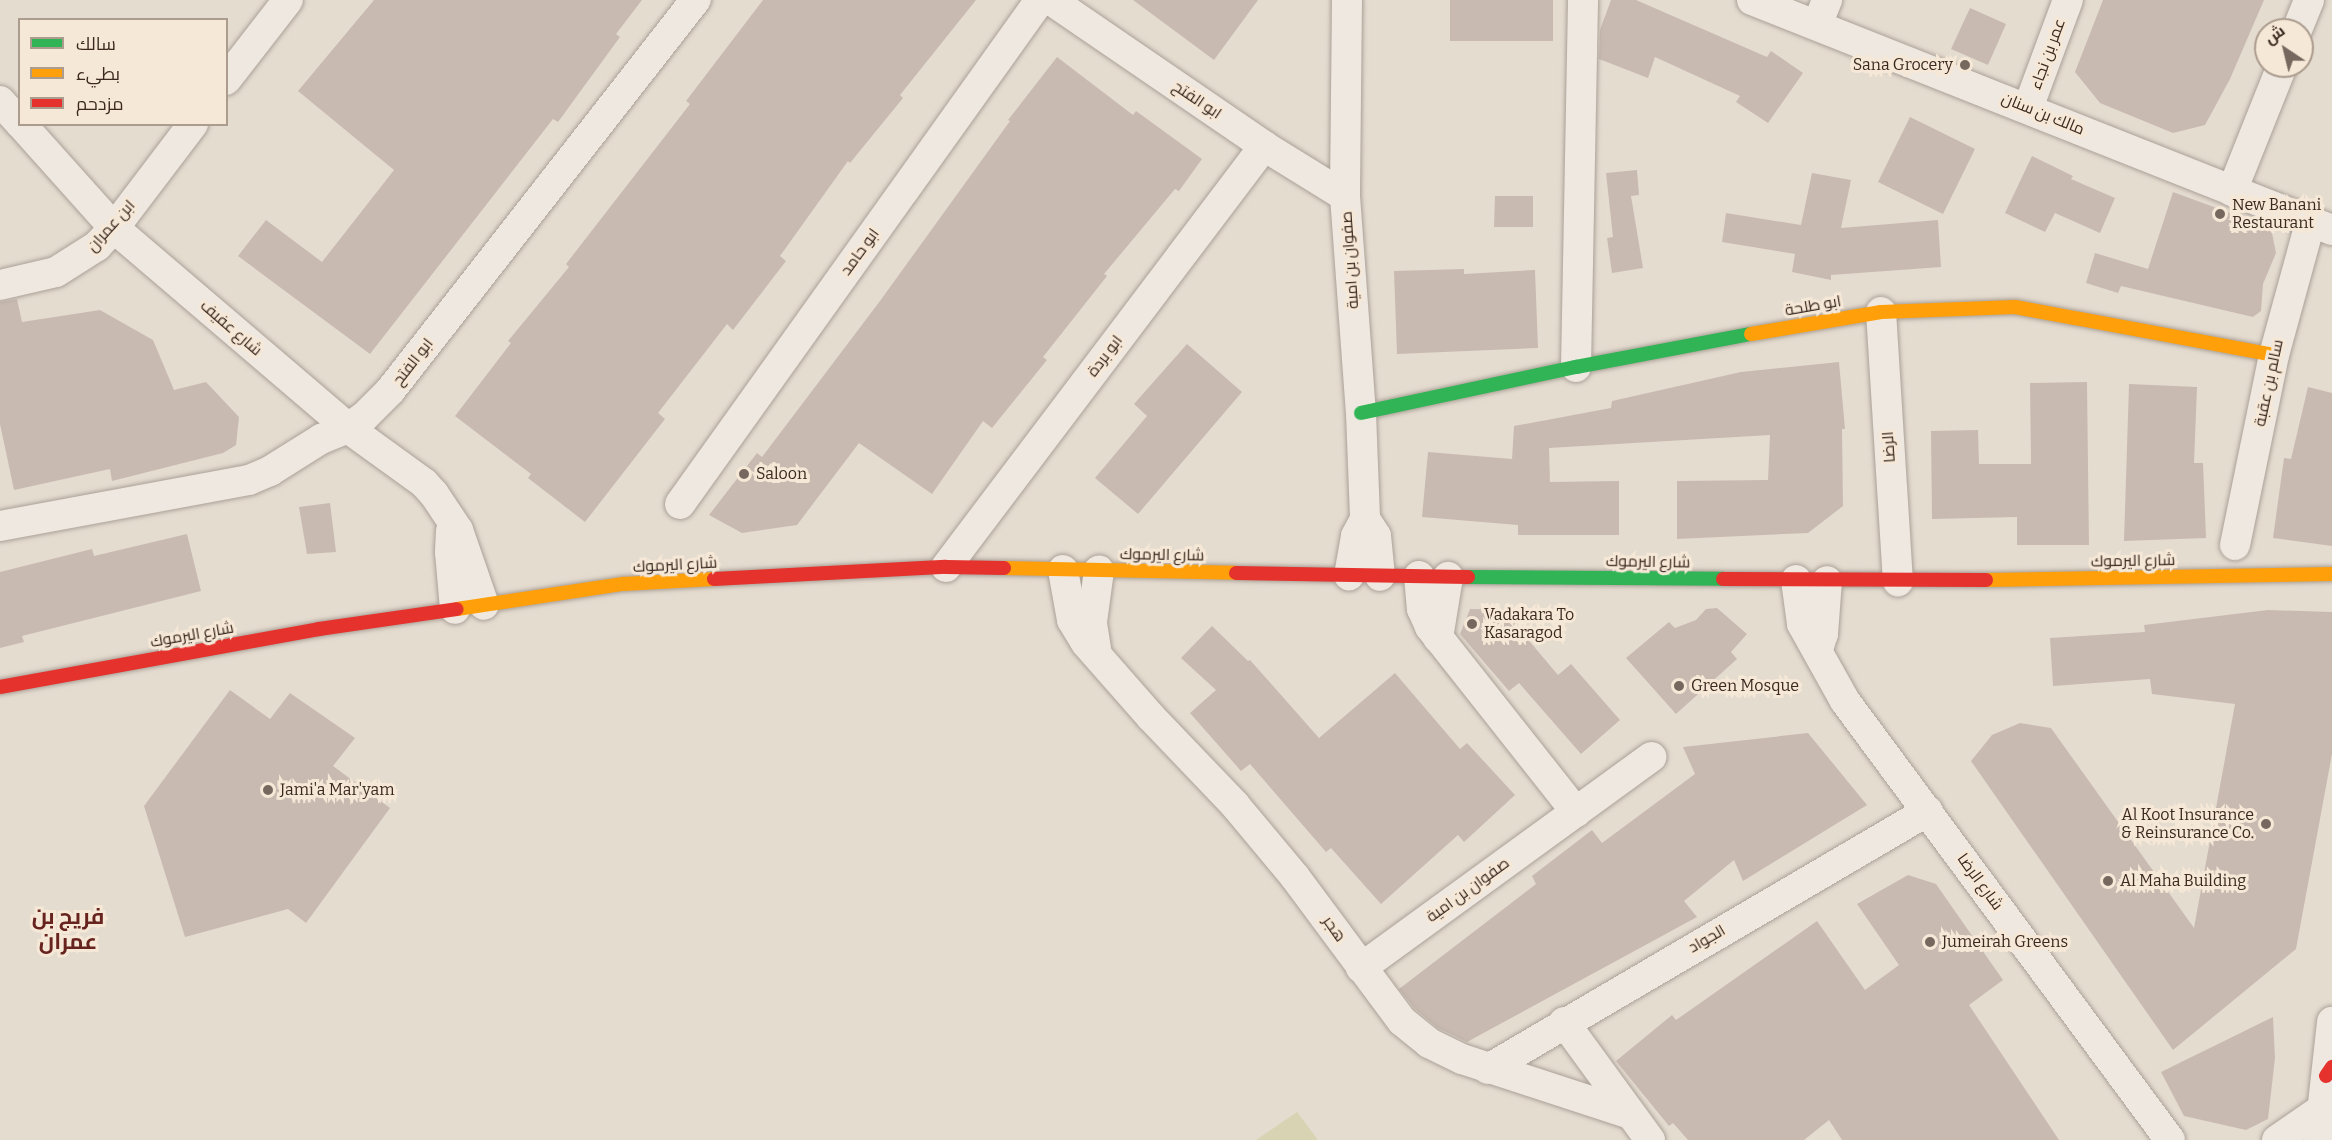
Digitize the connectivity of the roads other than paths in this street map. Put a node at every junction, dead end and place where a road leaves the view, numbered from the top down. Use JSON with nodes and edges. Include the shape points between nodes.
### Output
{"nodes":[{"id":1,"x":288,"y":0,"type":"edge"},
{"id":2,"x":696,"y":0,"type":"edge"},
{"id":3,"x":1040,"y":0,"type":"edge"},
{"id":4,"x":1051,"y":0,"type":"edge"},
{"id":5,"x":1347,"y":0,"type":"edge"},
{"id":6,"x":1583,"y":0,"type":"edge"},
{"id":7,"x":1752,"y":0,"type":"edge"},
{"id":8,"x":2067,"y":0,"type":"edge"},
{"id":9,"x":2309,"y":0,"type":"edge"},
{"id":10,"x":1822,"y":12,"type":"edge"},
{"id":11,"x":2302,"y":18,"type":"edge"},
{"id":12,"x":228,"y":77,"type":"edge"},
{"id":13,"x":2277,"y":78,"type":"edge"},
{"id":14,"x":0,"y":101,"type":"edge"},
{"id":15,"x":2028,"y":108,"type":"junction"},
{"id":16,"x":18,"y":122,"type":"edge"},
{"id":17,"x":22,"y":126,"type":"edge"},
{"id":18,"x":191,"y":126,"type":"edge"},
{"id":19,"x":1263,"y":146,"type":"junction"},
{"id":20,"x":2232,"y":191,"type":"junction"},
{"id":21,"x":1345,"y":196,"type":"junction"},
{"id":22,"x":2321,"y":226,"type":"edge"},
{"id":23,"x":114,"y":228,"type":"junction"},
{"id":24,"x":0,"y":285,"type":"edge"},
{"id":25,"x":1881,"y":312,"type":"junction"},
{"id":26,"x":2274,"y":355,"type":"junction"},
{"id":27,"x":1576,"y":367,"type":"junction"},
{"id":28,"x":1361,"y":412,"type":"junction"},
{"id":29,"x":348,"y":428,"type":"junction"},
{"id":30,"x":680,"y":504,"type":"dead end"},
{"id":31,"x":1365,"y":519,"type":"junction"},
{"id":32,"x":0,"y":526,"type":"edge"},
{"id":33,"x":2235,"y":545,"type":"dead end"},
{"id":34,"x":946,"y":567,"type":"junction"},
{"id":35,"x":1063,"y":570,"type":"junction"},
{"id":36,"x":1099,"y":570,"type":"junction"},
{"id":37,"x":2332,"y":574,"type":"edge"},
{"id":38,"x":1349,"y":575,"type":"junction"},
{"id":39,"x":1380,"y":576,"type":"junction"},
{"id":40,"x":1419,"y":576,"type":"junction"},
{"id":41,"x":1448,"y":577,"type":"junction"},
{"id":42,"x":1796,"y":580,"type":"junction"},
{"id":43,"x":1827,"y":581,"type":"junction"},
{"id":44,"x":1898,"y":581,"type":"junction"},
{"id":45,"x":470,"y":607,"type":"junction"},
{"id":46,"x":1438,"y":638,"type":"junction"},
{"id":47,"x":1818,"y":649,"type":"junction"},
{"id":48,"x":1097,"y":655,"type":"junction"},
{"id":49,"x":0,"y":687,"type":"edge"},
{"id":50,"x":1651,"y":757,"type":"dead end"},
{"id":51,"x":1928,"y":811,"type":"junction"},
{"id":52,"x":1576,"y":812,"type":"junction"},
{"id":53,"x":1361,"y":968,"type":"junction"},
{"id":54,"x":1564,"y":1022,"type":"junction"},
{"id":55,"x":2332,"y":1022,"type":"edge"},
{"id":56,"x":1488,"y":1069,"type":"junction"},
{"id":57,"x":2329,"y":1071,"type":"edge"},
{"id":58,"x":2322,"y":1109,"type":"junction"},
{"id":59,"x":1630,"y":1113,"type":"junction"},
{"id":60,"x":1650,"y":1140,"type":"edge"},
{"id":61,"x":2170,"y":1140,"type":"edge"},
{"id":62,"x":2277,"y":1140,"type":"edge"},
{"id":63,"x":2319,"y":1140,"type":"edge"}],
"edges":[{"from":1,"to":12,"type":"street"},
{"from":2,"to":29,"type":"street","name":"ابو الفتح","via":[[390,391]]},
{"from":3,"to":30,"type":"street","name":"ابو حامد"},
{"from":4,"to":19,"type":"street","name":"ابو الفتح"},
{"from":5,"to":21,"type":"street","name":"صفوان بن امية"},
{"from":6,"to":27,"type":"street"},
{"from":7,"to":10,"type":"street","name":"مالك بن سنان"},
{"from":8,"to":15,"type":"street","name":"عمر بن نجاء"},
{"from":9,"to":11,"type":"street"},
{"from":10,"to":15,"type":"street","name":"مالك بن سنان"},
{"from":13,"to":20,"type":"street"},
{"from":14,"to":16,"type":"street","name":"شارع عفيف"},
{"from":15,"to":20,"type":"street","name":"مالك بن سنان"},
{"from":17,"to":23,"type":"street","name":"شارع عفيف"},
{"from":18,"to":23,"type":"street","name":"ابن عمران"},
{"from":19,"to":21,"type":"street","name":"ابو الفتح"},
{"from":19,"to":34,"type":"street","name":"ابو بردة"},
{"from":20,"to":22,"type":"street","name":"مالك بن سنان"},
{"from":21,"to":28,"type":"street","name":"صفوان بن امية"},
{"from":22,"to":26,"type":"street","name":"سالم بن عقبة"},
{"from":23,"to":24,"type":"street","name":"ابن عمران","via":[[91,250],[56,272]]},
{"from":23,"to":29,"type":"street","name":"شارع عفيف"},
{"from":25,"to":26,"type":"street","name":"ابو طلحة","via":[[2015,307]]},
{"from":25,"to":27,"type":"street","name":"ابو طلحة"},
{"from":25,"to":44,"type":"street","name":"الرضا"},
{"from":26,"to":33,"type":"street","name":"سالم بن عقبة"},
{"from":27,"to":28,"type":"street","name":"ابو طلحة"},
{"from":28,"to":31,"type":"street","name":"صفوان بن امية"},
{"from":29,"to":32,"type":"street","name":"ابو الفتح","via":[[249,480]]},
{"from":29,"to":45,"type":"street","name":"شارع عفيف","via":[[424,483],[452,519],[467,550]]},
{"from":31,"to":38,"type":"street","name":"صفوان بن امية","via":[[1356,536]]},
{"from":31,"to":39,"type":"street","name":"صفوان بن امية","via":[[1376,536]]},
{"from":34,"to":35,"type":"street","name":"شارع اليرموك"},
{"from":34,"to":45,"type":"street","name":"شارع اليرموك","via":[[623,585]]},
{"from":35,"to":36,"type":"street","name":"شارع اليرموك"},
{"from":35,"to":48,"type":"street","name":"هجر","via":[[1072,620]]},
{"from":36,"to":38,"type":"street","name":"شارع اليرموك"},
{"from":36,"to":48,"type":"street","via":[[1092,622]]},
{"from":37,"to":44,"type":"street","name":"شارع اليرموك"},
{"from":38,"to":39,"type":"street","name":"شارع اليرموك"},
{"from":39,"to":40,"type":"street","name":"شارع اليرموك"},
{"from":40,"to":41,"type":"street","name":"شارع اليرموك"},
{"from":40,"to":46,"type":"street","via":[[1424,617]]},
{"from":41,"to":42,"type":"street","name":"شارع اليرموك"},
{"from":41,"to":46,"type":"street"},
{"from":42,"to":43,"type":"street","name":"شارع اليرموك"},
{"from":42,"to":47,"type":"street","name":"شارع الرضا","via":[[1802,624]]},
{"from":43,"to":44,"type":"street","name":"شارع اليرموك"},
{"from":43,"to":47,"type":"street"},
{"from":45,"to":49,"type":"street","name":"شارع اليرموك","via":[[319,629]]},
{"from":46,"to":52,"type":"street"},
{"from":47,"to":51,"type":"street","name":"شارع الرضا","via":[[1845,701]]},
{"from":48,"to":53,"type":"street","name":"هجر","via":[[1273,850]]},
{"from":50,"to":52,"type":"street","name":"صفوان بن امية"},
{"from":51,"to":54,"type":"street","name":"الجواد"},
{"from":51,"to":61,"type":"street","name":"شارع الرضا"},
{"from":52,"to":53,"type":"street","name":"صفوان بن امية"},
{"from":53,"to":56,"type":"street","name":"هجر","via":[[1402,1021],[1429,1043]]},
{"from":54,"to":56,"type":"street","name":"الجواد"},
{"from":54,"to":59,"type":"street"},
{"from":55,"to":57,"type":"street"},
{"from":56,"to":59,"type":"street","name":"هجر"},
{"from":57,"to":58,"type":"street"},
{"from":58,"to":62,"type":"street"},
{"from":58,"to":63,"type":"street"},
{"from":59,"to":60,"type":"street"}]}
